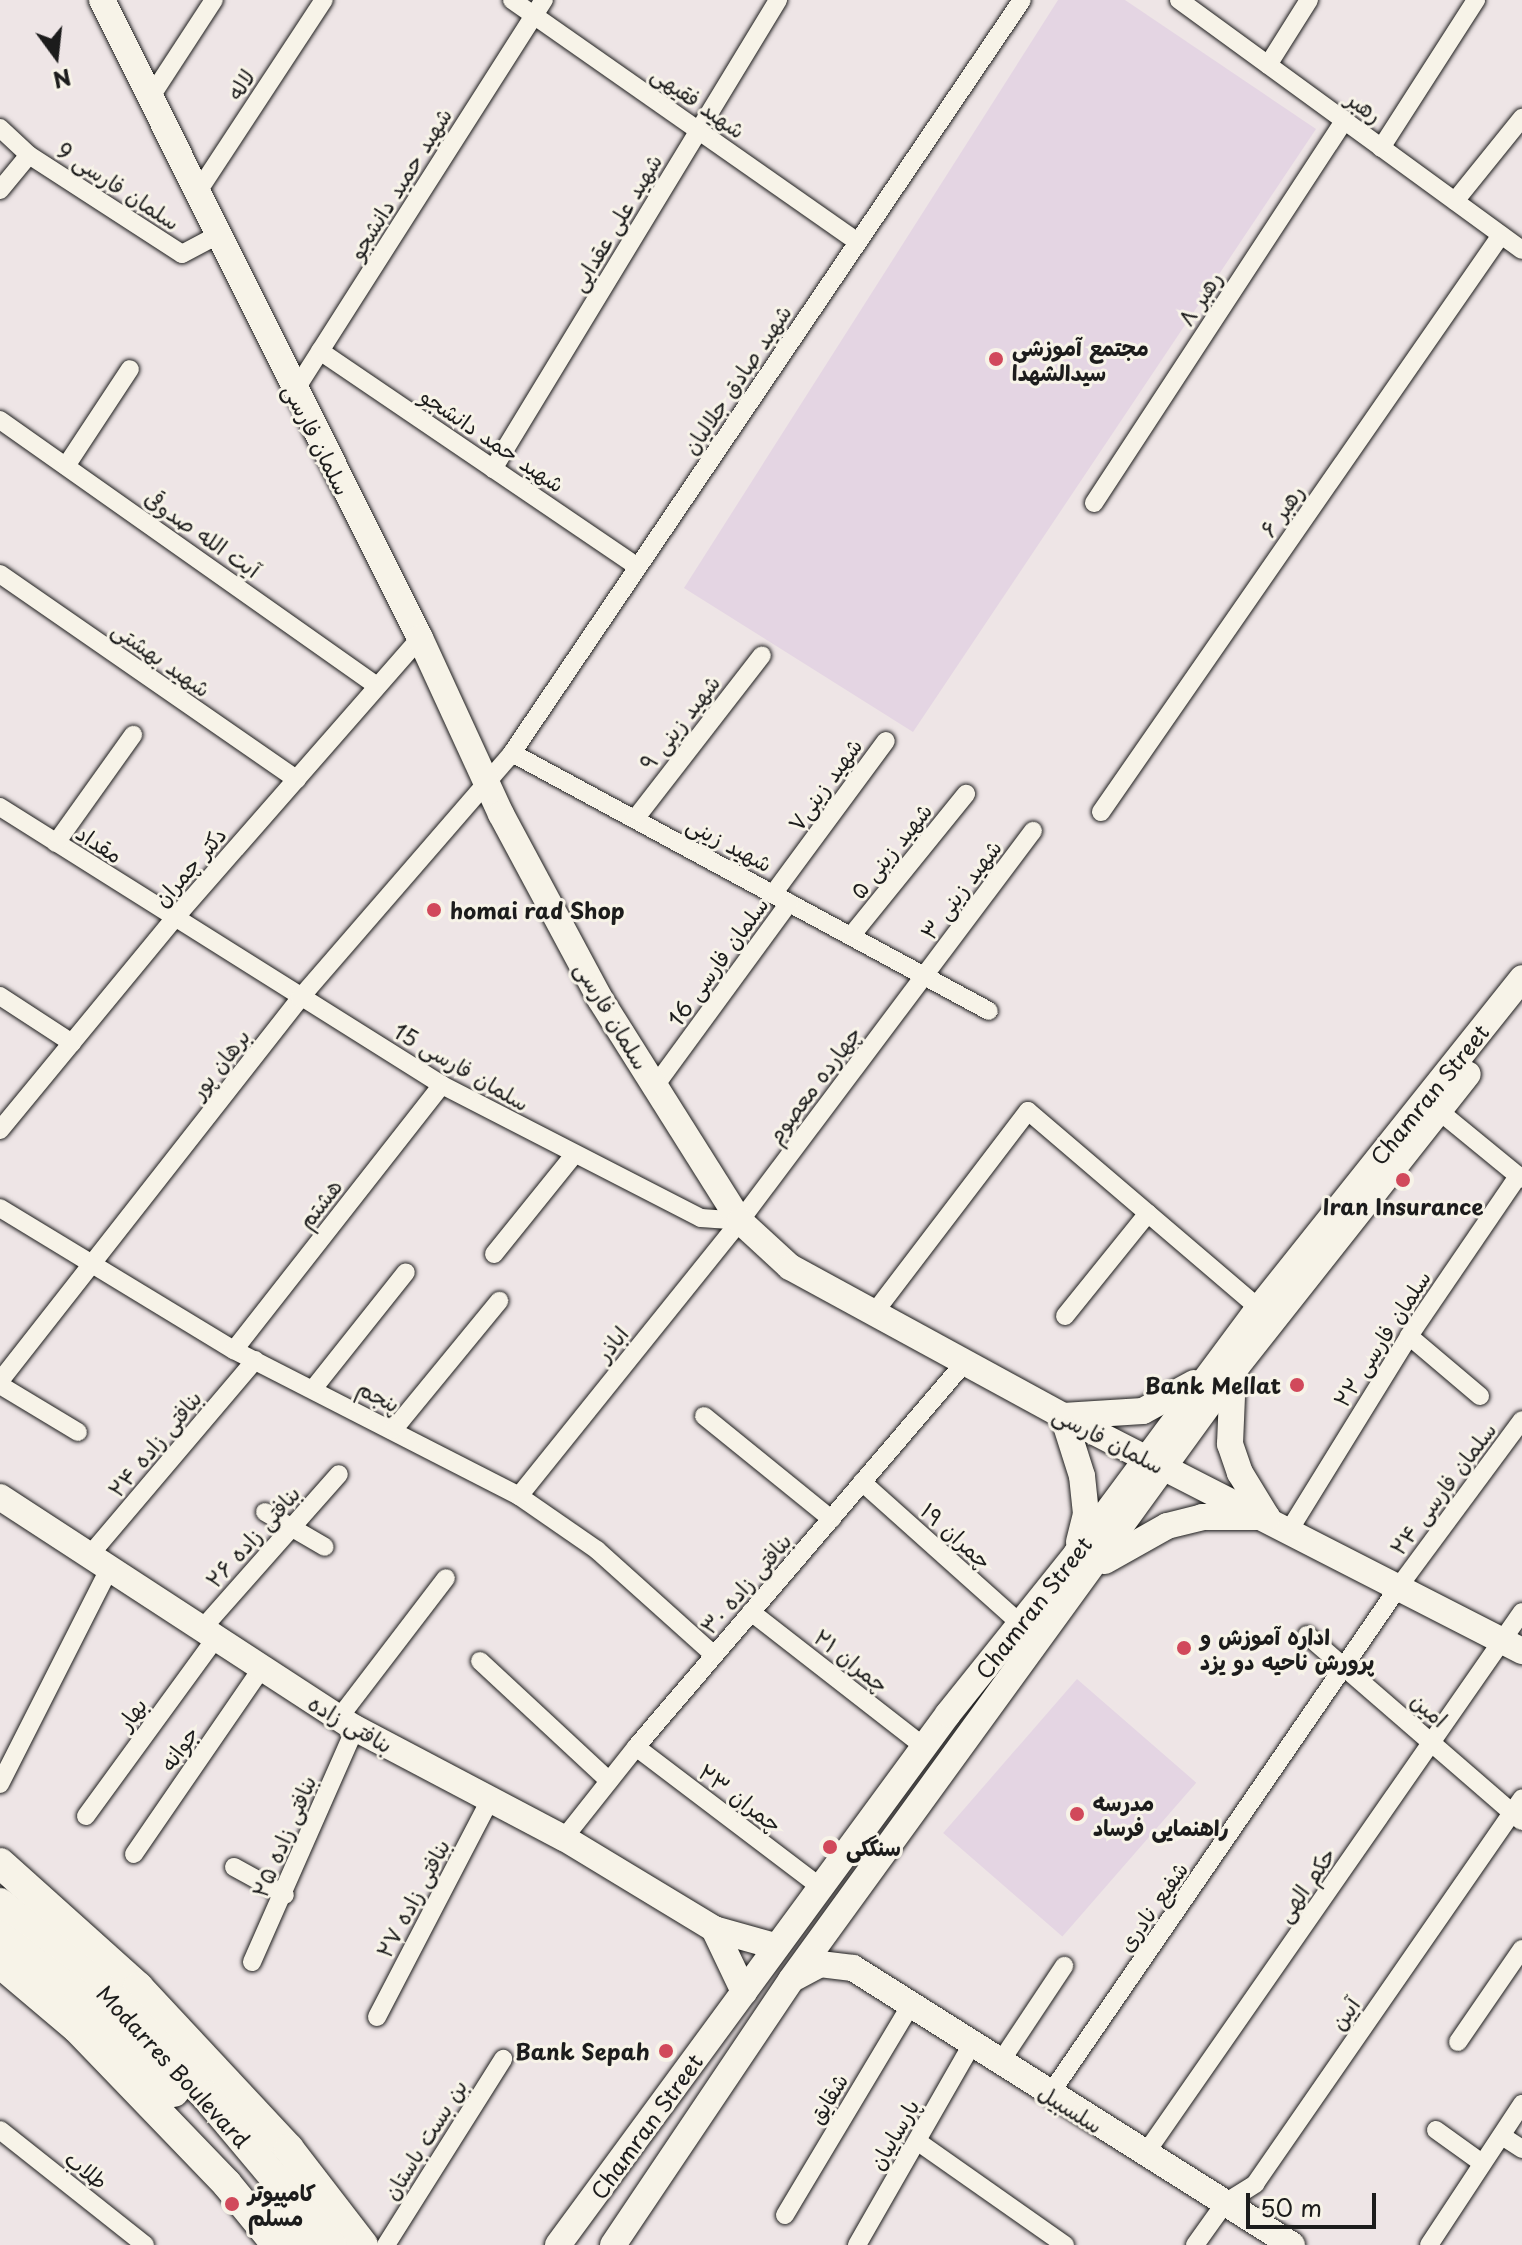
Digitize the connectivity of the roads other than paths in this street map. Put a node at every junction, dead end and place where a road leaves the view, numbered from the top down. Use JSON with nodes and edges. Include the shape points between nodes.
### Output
{"nodes":[{"id":1,"x":102,"y":0,"type":"edge"},
{"id":2,"x":214,"y":0,"type":"edge"},
{"id":3,"x":324,"y":0,"type":"edge"},
{"id":4,"x":512,"y":0,"type":"edge"},
{"id":5,"x":778,"y":0,"type":"edge"},
{"id":6,"x":1022,"y":0,"type":"edge"},
{"id":7,"x":1179,"y":0,"type":"edge"},
{"id":8,"x":1309,"y":0,"type":"edge"},
{"id":9,"x":1476,"y":0,"type":"edge"},
{"id":10,"x":539,"y":8,"type":"edge"},
{"id":11,"x":1268,"y":65,"type":"junction"},
{"id":12,"x":150,"y":98,"type":"junction"},
{"id":13,"x":1522,"y":118,"type":"edge"},
{"id":14,"x":1345,"y":120,"type":"junction"},
{"id":15,"x":0,"y":128,"type":"edge"},
{"id":16,"x":699,"y":130,"type":"junction"},
{"id":17,"x":1381,"y":148,"type":"junction"},
{"id":18,"x":29,"y":155,"type":"junction"},
{"id":19,"x":0,"y":190,"type":"edge"},
{"id":20,"x":197,"y":193,"type":"junction"},
{"id":21,"x":1455,"y":201,"type":"junction"},
{"id":22,"x":217,"y":235,"type":"junction"},
{"id":23,"x":1501,"y":235,"type":"junction"},
{"id":24,"x":858,"y":242,"type":"junction"},
{"id":25,"x":1522,"y":250,"type":"edge"},
{"id":26,"x":320,"y":351,"type":"junction"},
{"id":27,"x":130,"y":369,"type":"dead end"},
{"id":28,"x":294,"y":392,"type":"junction"},
{"id":29,"x":0,"y":420,"type":"edge"},
{"id":30,"x":66,"y":466,"type":"junction"},
{"id":31,"x":493,"y":469,"type":"junction"},
{"id":32,"x":1094,"y":503,"type":"dead end"},
{"id":33,"x":638,"y":567,"type":"junction"},
{"id":34,"x":0,"y":574,"type":"edge"},
{"id":35,"x":420,"y":638,"type":"junction"},
{"id":36,"x":762,"y":655,"type":"dead end"},
{"id":37,"x":377,"y":686,"type":"junction"},
{"id":38,"x":133,"y":735,"type":"dead end"},
{"id":39,"x":886,"y":741,"type":"dead end"},
{"id":40,"x":512,"y":753,"type":"junction"},
{"id":41,"x":297,"y":780,"type":"junction"},
{"id":42,"x":485,"y":782,"type":"junction"},
{"id":43,"x":966,"y":794,"type":"dead end"},
{"id":44,"x":0,"y":807,"type":"edge"},
{"id":45,"x":1101,"y":812,"type":"dead end"},
{"id":46,"x":635,"y":819,"type":"junction"},
{"id":47,"x":1033,"y":831,"type":"dead end"},
{"id":48,"x":56,"y":843,"type":"junction"},
{"id":49,"x":781,"y":898,"type":"junction"},
{"id":50,"x":174,"y":919,"type":"junction"},
{"id":51,"x":851,"y":936,"type":"junction"},
{"id":52,"x":924,"y":976,"type":"junction"},
{"id":53,"x":1522,"y":978,"type":"edge"},
{"id":54,"x":0,"y":996,"type":"edge"},
{"id":55,"x":300,"y":998,"type":"junction"},
{"id":56,"x":1522,"y":1004,"type":"edge"},
{"id":57,"x":989,"y":1011,"type":"dead end"},
{"id":58,"x":72,"y":1043,"type":"junction"},
{"id":59,"x":442,"y":1085,"type":"junction"},
{"id":60,"x":655,"y":1086,"type":"junction"},
{"id":61,"x":1439,"y":1111,"type":"junction"},
{"id":62,"x":0,"y":1130,"type":"edge"},
{"id":63,"x":573,"y":1156,"type":"junction"},
{"id":64,"x":1520,"y":1178,"type":"edge"},
{"id":65,"x":0,"y":1208,"type":"edge"},
{"id":66,"x":1148,"y":1213,"type":"junction"},
{"id":67,"x":740,"y":1221,"type":"junction"},
{"id":68,"x":494,"y":1254,"type":"dead end"},
{"id":69,"x":92,"y":1264,"type":"junction"},
{"id":70,"x":406,"y":1272,"type":"dead end"},
{"id":71,"x":499,"y":1301,"type":"dead end"},
{"id":72,"x":1259,"y":1308,"type":"junction"},
{"id":73,"x":874,"y":1313,"type":"junction"},
{"id":74,"x":1065,"y":1316,"type":"dead end"},
{"id":75,"x":1409,"y":1336,"type":"junction"},
{"id":76,"x":234,"y":1350,"type":"junction"},
{"id":77,"x":255,"y":1360,"type":"junction"},
{"id":78,"x":965,"y":1362,"type":"junction"},
{"id":79,"x":1226,"y":1367,"type":"junction"},
{"id":80,"x":0,"y":1383,"type":"edge"},
{"id":81,"x":313,"y":1389,"type":"junction"},
{"id":82,"x":1480,"y":1396,"type":"dead end"},
{"id":83,"x":704,"y":1416,"type":"dead end"},
{"id":84,"x":1063,"y":1416,"type":"junction"},
{"id":85,"x":1522,"y":1420,"type":"edge"},
{"id":86,"x":394,"y":1429,"type":"junction"},
{"id":87,"x":78,"y":1432,"type":"dead end"},
{"id":88,"x":1156,"y":1463,"type":"junction"},
{"id":89,"x":339,"y":1474,"type":"dead end"},
{"id":90,"x":862,"y":1482,"type":"junction"},
{"id":91,"x":519,"y":1496,"type":"junction"},
{"id":92,"x":0,"y":1497,"type":"edge"},
{"id":93,"x":265,"y":1512,"type":"dead end"},
{"id":94,"x":831,"y":1519,"type":"junction"},
{"id":95,"x":1278,"y":1523,"type":"junction"},
{"id":96,"x":291,"y":1528,"type":"junction"},
{"id":97,"x":325,"y":1547,"type":"dead end"},
{"id":98,"x":1085,"y":1561,"type":"junction"},
{"id":99,"x":99,"y":1563,"type":"junction"},
{"id":100,"x":446,"y":1578,"type":"dead end"},
{"id":101,"x":1400,"y":1585,"type":"junction"},
{"id":102,"x":751,"y":1612,"type":"junction"},
{"id":103,"x":1522,"y":1612,"type":"edge"},
{"id":104,"x":1030,"y":1633,"type":"junction"},
{"id":105,"x":208,"y":1634,"type":"junction"},
{"id":106,"x":1307,"y":1635,"type":"dead end"},
{"id":107,"x":1512,"y":1646,"type":"edge"},
{"id":108,"x":714,"y":1655,"type":"junction"},
{"id":109,"x":480,"y":1661,"type":"dead end"},
{"id":110,"x":1346,"y":1668,"type":"junction"},
{"id":111,"x":261,"y":1669,"type":"junction"},
{"id":112,"x":347,"y":1723,"type":"junction"},
{"id":113,"x":1433,"y":1743,"type":"junction"},
{"id":114,"x":923,"y":1746,"type":"junction"},
{"id":115,"x":636,"y":1747,"type":"junction"},
{"id":116,"x":609,"y":1781,"type":"junction"},
{"id":117,"x":0,"y":1784,"type":"edge"},
{"id":118,"x":490,"y":1800,"type":"junction"},
{"id":119,"x":1519,"y":1810,"type":"edge"},
{"id":120,"x":86,"y":1816,"type":"dead end"},
{"id":121,"x":564,"y":1838,"type":"junction"},
{"id":122,"x":134,"y":1854,"type":"dead end"},
{"id":123,"x":0,"y":1863,"type":"edge"},
{"id":124,"x":234,"y":1867,"type":"dead end"},
{"id":125,"x":818,"y":1885,"type":"junction"},
{"id":126,"x":285,"y":1895,"type":"junction"},
{"id":127,"x":850,"y":1901,"type":"junction"},
{"id":128,"x":0,"y":1903,"type":"edge"},
{"id":129,"x":714,"y":1929,"type":"junction"},
{"id":130,"x":0,"y":1936,"type":"edge"},
{"id":131,"x":775,"y":1946,"type":"junction"},
{"id":132,"x":1522,"y":1949,"type":"edge"},
{"id":133,"x":252,"y":1962,"type":"dead end"},
{"id":134,"x":0,"y":1963,"type":"edge"},
{"id":135,"x":1064,"y":1966,"type":"dead end"},
{"id":136,"x":853,"y":1968,"type":"junction"},
{"id":137,"x":791,"y":1980,"type":"junction"},
{"id":138,"x":744,"y":1992,"type":"junction"},
{"id":139,"x":910,"y":2006,"type":"junction"},
{"id":140,"x":377,"y":2017,"type":"dead end"},
{"id":141,"x":1458,"y":2042,"type":"dead end"},
{"id":142,"x":971,"y":2046,"type":"junction"},
{"id":143,"x":503,"y":2059,"type":"dead end"},
{"id":144,"x":999,"y":2064,"type":"junction"},
{"id":145,"x":1050,"y":2094,"type":"junction"},
{"id":146,"x":1522,"y":2104,"type":"edge"},
{"id":147,"x":0,"y":2130,"type":"edge"},
{"id":148,"x":1436,"y":2130,"type":"dead end"},
{"id":149,"x":1502,"y":2136,"type":"junction"},
{"id":150,"x":917,"y":2141,"type":"junction"},
{"id":151,"x":1522,"y":2149,"type":"edge"},
{"id":152,"x":1145,"y":2154,"type":"junction"},
{"id":153,"x":1482,"y":2163,"type":"junction"},
{"id":154,"x":1225,"y":2203,"type":"junction"},
{"id":155,"x":785,"y":2215,"type":"dead end"},
{"id":156,"x":356,"y":2242,"type":"edge"},
{"id":157,"x":1432,"y":2244,"type":"edge"},
{"id":158,"x":145,"y":2245,"type":"edge"},
{"id":159,"x":277,"y":2245,"type":"edge"},
{"id":160,"x":304,"y":2245,"type":"edge"},
{"id":161,"x":386,"y":2245,"type":"edge"},
{"id":162,"x":558,"y":2245,"type":"edge"},
{"id":163,"x":613,"y":2245,"type":"edge"},
{"id":164,"x":857,"y":2245,"type":"edge"},
{"id":165,"x":1065,"y":2245,"type":"edge"},
{"id":166,"x":1195,"y":2245,"type":"edge"},
{"id":167,"x":1292,"y":2245,"type":"edge"}],
"edges":[{"from":1,"to":12,"type":"main road","name":"سلمان فارسی"},
{"from":2,"to":12,"type":"street"},
{"from":3,"to":20,"type":"street","name":"لاله"},
{"from":4,"to":10,"type":"street","name":"شهید فقیهی"},
{"from":5,"to":16,"type":"street","name":"شهید علی عقدایی"},
{"from":6,"to":24,"type":"street","name":"شهید صادق جلالیان"},
{"from":7,"to":11,"type":"street","name":"رهبر"},
{"from":8,"to":11,"type":"street"},
{"from":9,"to":17,"type":"street"},
{"from":10,"to":16,"type":"street","name":"شهید فقیهی"},
{"from":10,"to":26,"type":"street","name":"شهید حمید دانشجو"},
{"from":11,"to":14,"type":"street","name":"رهبر"},
{"from":12,"to":20,"type":"main road","name":"سلمان فارسی"},
{"from":13,"to":21,"type":"street"},
{"from":14,"to":17,"type":"street","name":"رهبر"},
{"from":14,"to":32,"type":"street","name":"رهبر ۸"},
{"from":15,"to":18,"type":"street","name":"سلمان فارسی 9"},
{"from":16,"to":24,"type":"street","name":"شهید فقیهی"},
{"from":16,"to":31,"type":"street","name":"شهید علی عقدایی"},
{"from":17,"to":21,"type":"street","name":"رهبر"},
{"from":18,"to":19,"type":"street"},
{"from":18,"to":22,"type":"street","name":"سلمان فارسی 9","via":[[182,254]]},
{"from":20,"to":22,"type":"main road","name":"سلمان فارسی"},
{"from":21,"to":23,"type":"street","name":"رهبر"},
{"from":22,"to":28,"type":"main road","name":"سلمان فارسی"},
{"from":23,"to":25,"type":"street","name":"رهبر"},
{"from":23,"to":45,"type":"street","name":"رهبر ۶"},
{"from":24,"to":33,"type":"street","name":"شهید صادق جلالیان"},
{"from":26,"to":28,"type":"street","name":"شهید حمید دانشجو"},
{"from":26,"to":31,"type":"street","name":"شهید حمد دانشجو"},
{"from":27,"to":30,"type":"street"},
{"from":28,"to":35,"type":"main road","name":"سلمان فارسی"},
{"from":29,"to":30,"type":"street","name":"آیت الله صدوقی"},
{"from":30,"to":37,"type":"street","name":"آیت الله صدوقی"},
{"from":31,"to":33,"type":"street","name":"شهید حمد دانشجو"},
{"from":33,"to":40,"type":"street","name":"شهید صادق جلالیان"},
{"from":34,"to":41,"type":"street","name":"شهید بهشتی"},
{"from":35,"to":37,"type":"street","name":"دکتر چمران"},
{"from":35,"to":42,"type":"main road","name":"سلمان فارسی"},
{"from":36,"to":46,"type":"street","name":"شهید زینی ۹"},
{"from":37,"to":41,"type":"street","name":"دکتر چمران"},
{"from":38,"to":48,"type":"street"},
{"from":39,"to":49,"type":"street","name":"شهید زینی۷"},
{"from":40,"to":42,"type":"street","name":"شهید صادق جلالیان"},
{"from":40,"to":46,"type":"street","name":"شهید زینی"},
{"from":41,"to":50,"type":"street","name":"دکتر چمران"},
{"from":42,"to":55,"type":"street","name":"برهان پور"},
{"from":42,"to":60,"type":"main road","name":"سلمان فارسی","via":[[600,999]]},
{"from":43,"to":51,"type":"street","name":"شهید زینی ۵"},
{"from":44,"to":48,"type":"street","name":"مقداد"},
{"from":46,"to":49,"type":"street","name":"شهید زینی"},
{"from":47,"to":52,"type":"street","name":"شهید زینی ۳"},
{"from":48,"to":50,"type":"street","name":"مقداد"},
{"from":49,"to":51,"type":"street","name":"شهید زینی"},
{"from":49,"to":60,"type":"street","name":"سلمان فارسی 16"},
{"from":50,"to":55,"type":"street","name":"سلمان فارسی 15"},
{"from":50,"to":58,"type":"street","name":"دکتر چمران"},
{"from":51,"to":52,"type":"street","name":"شهید زینی"},
{"from":52,"to":57,"type":"street","name":"شهید زینی"},
{"from":52,"to":67,"type":"street","name":"چهارده معصوم"},
{"from":53,"to":72,"type":"main road","name":"Chamran Street"},
{"from":54,"to":58,"type":"street"},
{"from":55,"to":59,"type":"street","name":"سلمان فارسی 15"},
{"from":55,"to":69,"type":"street","name":"برهان پور"},
{"from":56,"to":61,"type":"main road","name":"Chamran Street"},
{"from":58,"to":62,"type":"street","name":"دکتر چمران"},
{"from":59,"to":63,"type":"street","name":"سلمان فارسی 15"},
{"from":59,"to":76,"type":"street","name":"هشتم"},
{"from":60,"to":67,"type":"main road","name":"سلمان فارسی"},
{"from":61,"to":64,"type":"street"},
{"from":61,"to":79,"type":"main road","name":"Chamran Street"},
{"from":63,"to":67,"type":"street","name":"سلمان فارسی 15","via":[[701,1218]]},
{"from":63,"to":68,"type":"street"},
{"from":64,"to":75,"type":"street","name":"سلمان فارسی ۲۲"},
{"from":65,"to":69,"type":"street","name":"پنجم"},
{"from":66,"to":72,"type":"street"},
{"from":66,"to":73,"type":"street","via":[[1028,1111]]},
{"from":66,"to":74,"type":"street"},
{"from":67,"to":73,"type":"main road","name":"سلمان فارسی","via":[[790,1267]]},
{"from":67,"to":91,"type":"street","name":"اباذر"},
{"from":69,"to":76,"type":"street","name":"پنجم"},
{"from":69,"to":80,"type":"street","name":"برهان پور"},
{"from":70,"to":81,"type":"street"},
{"from":71,"to":86,"type":"street"},
{"from":72,"to":79,"type":"main road","name":"Chamran Street"},
{"from":73,"to":78,"type":"main road","name":"سلمان فارسی"},
{"from":75,"to":82,"type":"street"},
{"from":75,"to":95,"type":"street","name":"سلمان فارسی ۲۲"},
{"from":76,"to":77,"type":"street","name":"پنجم"},
{"from":77,"to":81,"type":"street","name":"پنجم"},
{"from":77,"to":99,"type":"street","name":"بنافتی زاده ۲۴"},
{"from":78,"to":84,"type":"main road","name":"سلمان فارسی"},
{"from":78,"to":90,"type":"street","name":"بنافتی زاده ۳۰"},
{"from":79,"to":84,"type":"main road","via":[[1143,1411]]},
{"from":79,"to":88,"type":"main road","name":"Chamran Street"},
{"from":79,"to":95,"type":"main road","via":[[1230,1444],[1240,1473]]},
{"from":80,"to":87,"type":"street"},
{"from":81,"to":86,"type":"street","name":"پنجم"},
{"from":83,"to":94,"type":"street"},
{"from":84,"to":88,"type":"main road","name":"سلمان فارسی"},
{"from":84,"to":98,"type":"main road","via":[[1082,1476]]},
{"from":85,"to":101,"type":"street","name":"سلمان فارسی ۲۴"},
{"from":86,"to":91,"type":"street","name":"پنجم"},
{"from":88,"to":95,"type":"main road","name":"سلمان فارسی"},
{"from":88,"to":98,"type":"main road","name":"Chamran Street"},
{"from":89,"to":96,"type":"street","name":"بنافتی زاده ۲۶"},
{"from":90,"to":94,"type":"street","name":"بنافتی زاده ۳۰"},
{"from":90,"to":104,"type":"street","name":"چمران ۱۹"},
{"from":91,"to":108,"type":"street","name":"پنجم","via":[[597,1550]]},
{"from":92,"to":99,"type":"main road","name":"بنافتی زاده"},
{"from":93,"to":96,"type":"street"},
{"from":94,"to":102,"type":"street","name":"بنافتی زاده ۳۰"},
{"from":95,"to":98,"type":"main road","via":[[1202,1517]]},
{"from":95,"to":101,"type":"main road","name":"سلمان فارسی"},
{"from":96,"to":97,"type":"street"},
{"from":96,"to":105,"type":"street","name":"بنافتی زاده ۲۶"},
{"from":98,"to":104,"type":"main road","name":"Chamran Street"},
{"from":99,"to":105,"type":"main road","name":"بنافتی زاده"},
{"from":99,"to":117,"type":"street","name":"بنافتی زاده ۲۴"},
{"from":100,"to":112,"type":"street","name":"بنافتی زاده ۲۵"},
{"from":101,"to":107,"type":"main road","name":"سلمان فارسی"},
{"from":101,"to":110,"type":"street","name":"شفیع نادری"},
{"from":102,"to":108,"type":"street","name":"بنافتی زاده ۳۰"},
{"from":102,"to":114,"type":"street","name":"چمران ۲۱"},
{"from":103,"to":107,"type":"street","name":"حکم الهی"},
{"from":104,"to":114,"type":"main road","name":"Chamran Street"},
{"from":104,"to":127,"type":"main road","name":"Chamran Street"},
{"from":105,"to":111,"type":"main road","name":"بنافتی زاده"},
{"from":105,"to":120,"type":"street","name":"بهار"},
{"from":106,"to":110,"type":"street","name":"امین"},
{"from":107,"to":113,"type":"street","name":"حکم الهی"},
{"from":108,"to":115,"type":"street","name":"بنافتی زاده ۳۰"},
{"from":109,"to":116,"type":"street"},
{"from":110,"to":113,"type":"street","name":"امین"},
{"from":110,"to":145,"type":"street","name":"شفیع نادری"},
{"from":111,"to":112,"type":"main road","name":"بنافتی زاده"},
{"from":111,"to":122,"type":"street","name":"جوانه"},
{"from":112,"to":118,"type":"main road","name":"بنافتی زاده"},
{"from":112,"to":126,"type":"street","name":"بنافتی زاده ۲۵"},
{"from":113,"to":119,"type":"street","name":"امین"},
{"from":113,"to":152,"type":"street","name":"حکم الهی"},
{"from":114,"to":125,"type":"main road","name":"Chamran Street"},
{"from":115,"to":116,"type":"street","name":"بنافتی زاده ۳۰"},
{"from":115,"to":125,"type":"street","name":"چمران ۲۳"},
{"from":116,"to":121,"type":"street","name":"بنافتی زاده ۳۰"},
{"from":118,"to":121,"type":"main road","name":"بنافتی زاده"},
{"from":118,"to":140,"type":"street","name":"بنافتی زاده ۲۷"},
{"from":119,"to":154,"type":"street","name":"آیین","via":[[1255,2184]]},
{"from":121,"to":129,"type":"main road","name":"بنافتی زاده"},
{"from":123,"to":156,"type":"main road","via":[[138,1987],[289,2149]]},
{"from":124,"to":126,"type":"street"},
{"from":125,"to":131,"type":"main road","name":"Chamran Street"},
{"from":126,"to":133,"type":"street","name":"بنافتی زاده ۲۵"},
{"from":127,"to":136,"type":"main road","via":[[842,1924]]},
{"from":127,"to":137,"type":"main road","name":"Chamran Street"},
{"from":128,"to":156,"type":"main road","name":"Modarres Boulevard","via":[[118,2002]]},
{"from":129,"to":131,"type":"main road","name":"بنافتی زاده"},
{"from":129,"to":138,"type":"main road"},
{"from":130,"to":160,"type":"main road","name":"Modarres Boulevard","via":[[79,1996],[157,2074],[242,2163]]},
{"from":131,"to":138,"type":"main road","name":"Chamran Street"},
{"from":132,"to":141,"type":"street"},
{"from":134,"to":159,"type":"main road","via":[[77,2028],[227,2184]]},
{"from":135,"to":144,"type":"street"},
{"from":136,"to":137,"type":"main road","via":[[820,1964]]},
{"from":136,"to":139,"type":"main road","name":"سلسبیل"},
{"from":137,"to":163,"type":"main road","name":"Chamran Street"},
{"from":138,"to":162,"type":"main road","name":"Chamran Street"},
{"from":139,"to":142,"type":"main road","name":"سلسبیل"},
{"from":139,"to":155,"type":"street","name":"شقایق"},
{"from":142,"to":144,"type":"main road","name":"سلسبیل"},
{"from":142,"to":150,"type":"street","name":"پارساییان"},
{"from":143,"to":161,"type":"street","name":"بن بست باستان"},
{"from":144,"to":145,"type":"main road","name":"سلسبیل"},
{"from":145,"to":152,"type":"main road","name":"سلسبیل"},
{"from":146,"to":149,"type":"street"},
{"from":147,"to":158,"type":"street","name":"طلاب"},
{"from":148,"to":153,"type":"street"},
{"from":149,"to":151,"type":"street"},
{"from":149,"to":153,"type":"street"},
{"from":150,"to":164,"type":"street","name":"پارساییان"},
{"from":150,"to":165,"type":"street"},
{"from":152,"to":154,"type":"main road","name":"سلسبیل"},
{"from":153,"to":157,"type":"street"},
{"from":154,"to":166,"type":"street","name":"آیین"},
{"from":154,"to":167,"type":"main road","name":"سلسبیل"}]}
